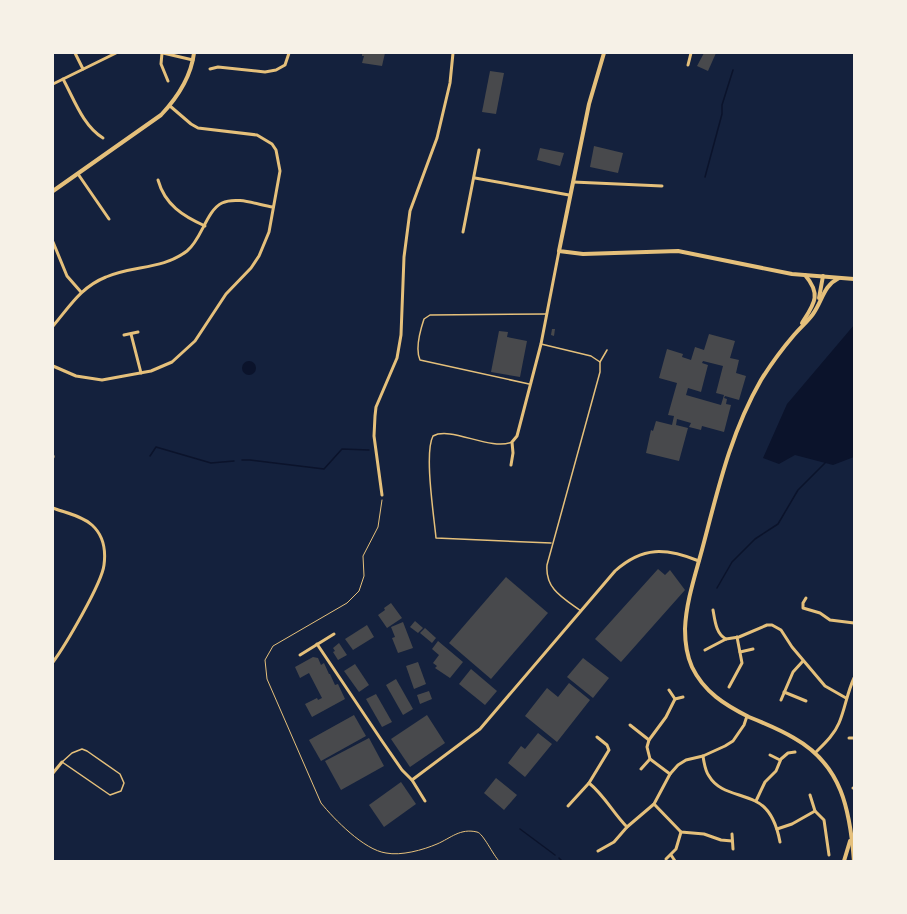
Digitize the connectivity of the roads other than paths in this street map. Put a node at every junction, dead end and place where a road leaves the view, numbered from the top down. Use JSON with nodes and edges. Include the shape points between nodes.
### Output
{"nodes":[{"id":1,"x":75,"y":53,"type":"edge"},
{"id":2,"x":116,"y":53,"type":"edge"},
{"id":3,"x":162,"y":53,"type":"edge"},
{"id":4,"x":194,"y":53,"type":"edge"},
{"id":5,"x":289,"y":53,"type":"edge"},
{"id":6,"x":453,"y":53,"type":"edge"},
{"id":7,"x":604,"y":53,"type":"edge"},
{"id":8,"x":691,"y":53,"type":"edge"},
{"id":9,"x":193,"y":60,"type":"junction"},
{"id":10,"x":688,"y":65,"type":"dead end"},
{"id":11,"x":83,"y":69,"type":"junction"},
{"id":12,"x":210,"y":69,"type":"dead end"},
{"id":13,"x":63,"y":79,"type":"junction"},
{"id":14,"x":168,"y":82,"type":"dead end"},
{"id":15,"x":53,"y":84,"type":"edge"},
{"id":16,"x":170,"y":106,"type":"junction"},
{"id":17,"x":103,"y":138,"type":"dead end"},
{"id":18,"x":480,"y":150,"type":"dead end"},
{"id":19,"x":78,"y":174,"type":"junction"},
{"id":20,"x":475,"y":178,"type":"junction"},
{"id":21,"x":158,"y":180,"type":"dead end"},
{"id":22,"x":573,"y":182,"type":"junction"},
{"id":23,"x":662,"y":186,"type":"dead end"},
{"id":24,"x":53,"y":191,"type":"edge"},
{"id":25,"x":569,"y":195,"type":"junction"},
{"id":26,"x":273,"y":208,"type":"junction"},
{"id":27,"x":109,"y":219,"type":"dead end"},
{"id":28,"x":205,"y":226,"type":"junction"},
{"id":29,"x":463,"y":232,"type":"dead end"},
{"id":30,"x":53,"y":242,"type":"edge"},
{"id":31,"x":558,"y":251,"type":"junction"},
{"id":32,"x":805,"y":275,"type":"junction"},
{"id":33,"x":823,"y":276,"type":"junction"},
{"id":34,"x":839,"y":278,"type":"junction"},
{"id":35,"x":854,"y":279,"type":"edge"},
{"id":36,"x":81,"y":292,"type":"junction"},
{"id":37,"x":818,"y":306,"type":"junction"},
{"id":38,"x":547,"y":314,"type":"junction"},
{"id":39,"x":53,"y":326,"type":"edge"},
{"id":40,"x":138,"y":332,"type":"dead end"},
{"id":41,"x":131,"y":334,"type":"junction"},
{"id":42,"x":796,"y":334,"type":"junction"},
{"id":43,"x":124,"y":335,"type":"dead end"},
{"id":44,"x":541,"y":344,"type":"junction"},
{"id":45,"x":606,"y":350,"type":"dead end"},
{"id":46,"x":600,"y":362,"type":"junction"},
{"id":47,"x":53,"y":366,"type":"edge"},
{"id":48,"x":141,"y":373,"type":"junction"},
{"id":49,"x":531,"y":384,"type":"junction"},
{"id":50,"x":512,"y":442,"type":"junction"},
{"id":51,"x":511,"y":466,"type":"dead end"},
{"id":52,"x":382,"y":495,"type":"road end"},
{"id":53,"x":53,"y":508,"type":"edge"},
{"id":54,"x":551,"y":543,"type":"junction"},
{"id":55,"x":699,"y":560,"type":"junction"},
{"id":56,"x":806,"y":598,"type":"dead end"},
{"id":57,"x":713,"y":610,"type":"dead end"},
{"id":58,"x":581,"y":611,"type":"junction"},
{"id":59,"x":854,"y":623,"type":"edge"},
{"id":60,"x":334,"y":634,"type":"dead end"},
{"id":61,"x":737,"y":637,"type":"junction"},
{"id":62,"x":726,"y":639,"type":"junction"},
{"id":63,"x":317,"y":644,"type":"junction"},
{"id":64,"x":754,"y":649,"type":"dead end"},
{"id":65,"x":705,"y":650,"type":"dead end"},
{"id":66,"x":740,"y":652,"type":"junction"},
{"id":67,"x":300,"y":655,"type":"dead end"},
{"id":68,"x":803,"y":661,"type":"junction"},
{"id":69,"x":53,"y":662,"type":"edge"},
{"id":70,"x":854,"y":678,"type":"edge"},
{"id":71,"x":729,"y":687,"type":"dead end"},
{"id":72,"x":670,"y":690,"type":"dead end"},
{"id":73,"x":784,"y":692,"type":"junction"},
{"id":74,"x":683,"y":697,"type":"dead end"},
{"id":75,"x":846,"y":698,"type":"junction"},
{"id":76,"x":675,"y":699,"type":"junction"},
{"id":77,"x":781,"y":700,"type":"dead end"},
{"id":78,"x":806,"y":700,"type":"dead end"},
{"id":79,"x":747,"y":716,"type":"junction"},
{"id":80,"x":630,"y":725,"type":"dead end"},
{"id":81,"x":597,"y":736,"type":"dead end"},
{"id":82,"x":849,"y":738,"type":"dead end"},
{"id":83,"x":854,"y":738,"type":"edge"},
{"id":84,"x":649,"y":740,"type":"junction"},
{"id":85,"x":795,"y":752,"type":"dead end"},
{"id":86,"x":815,"y":753,"type":"junction"},
{"id":87,"x":770,"y":755,"type":"dead end"},
{"id":88,"x":703,"y":756,"type":"junction"},
{"id":89,"x":650,"y":759,"type":"junction"},
{"id":90,"x":780,"y":760,"type":"junction"},
{"id":91,"x":62,"y":762,"type":"junction"},
{"id":92,"x":641,"y":769,"type":"dead end"},
{"id":93,"x":53,"y":772,"type":"edge"},
{"id":94,"x":670,"y":774,"type":"junction"},
{"id":95,"x":412,"y":780,"type":"junction"},
{"id":96,"x":589,"y":783,"type":"junction"},
{"id":97,"x":810,"y":796,"type":"dead end"},
{"id":98,"x":424,"y":801,"type":"dead end"},
{"id":99,"x":756,"y":801,"type":"junction"},
{"id":100,"x":654,"y":804,"type":"junction"},
{"id":101,"x":568,"y":806,"type":"dead end"},
{"id":102,"x":815,"y":811,"type":"junction"},
{"id":103,"x":627,"y":826,"type":"junction"},
{"id":104,"x":777,"y":829,"type":"junction"},
{"id":105,"x":681,"y":832,"type":"junction"},
{"id":106,"x":732,"y":834,"type":"dead end"},
{"id":107,"x":851,"y":837,"type":"junction"},
{"id":108,"x":732,"y":841,"type":"junction"},
{"id":109,"x":780,"y":842,"type":"dead end"},
{"id":110,"x":733,"y":849,"type":"dead end"},
{"id":111,"x":598,"y":851,"type":"dead end"},
{"id":112,"x":671,"y":855,"type":"junction"},
{"id":113,"x":829,"y":855,"type":"dead end"},
{"id":114,"x":666,"y":859,"type":"dead end"},
{"id":115,"x":675,"y":861,"type":"edge"},
{"id":116,"x":844,"y":861,"type":"edge"},
{"id":117,"x":854,"y":861,"type":"edge"}],
"edges":[{"from":1,"to":11,"type":"street"},
{"from":2,"to":11,"type":"street"},
{"from":3,"to":9,"type":"street"},
{"from":3,"to":14,"type":"street","via":[[160,64]]},
{"from":4,"to":9,"type":"street"},
{"from":5,"to":12,"type":"street","via":[[285,65],[272,71],[218,67]]},
{"from":6,"to":52,"type":"street","via":[[438,138],[410,211],[397,358],[376,407],[374,436]]},
{"from":7,"to":22,"type":"street","via":[[589,104]]},
{"from":8,"to":10,"type":"street"},
{"from":9,"to":16,"type":"street","via":[[182,88]]},
{"from":11,"to":13,"type":"street"},
{"from":13,"to":15,"type":"street"},
{"from":13,"to":17,"type":"street","via":[[85,120]]},
{"from":16,"to":19,"type":"street","via":[[148,125]]},
{"from":16,"to":26,"type":"street","via":[[198,128],[257,135],[272,144],[278,154],[280,171]]},
{"from":18,"to":20,"type":"street"},
{"from":19,"to":24,"type":"street"},
{"from":19,"to":27,"type":"street"},
{"from":20,"to":25,"type":"street"},
{"from":20,"to":29,"type":"street"},
{"from":21,"to":28,"type":"street","via":[[161,191],[171,206],[184,217]]},
{"from":22,"to":23,"type":"street"},
{"from":22,"to":25,"type":"street"},
{"from":25,"to":31,"type":"street"},
{"from":26,"to":28,"type":"street","via":[[232,200],[216,207]]},
{"from":26,"to":48,"type":"street","via":[[269,232],[259,256],[226,294],[195,341],[172,362]]},
{"from":28,"to":36,"type":"street","via":[[195,242],[175,259],[157,266],[106,276]]},
{"from":30,"to":36,"type":"street","via":[[67,276]]},
{"from":31,"to":32,"type":"street","via":[[583,254],[678,251]]},
{"from":31,"to":38,"type":"street"},
{"from":32,"to":33,"type":"street"},
{"from":32,"to":42,"type":"street","via":[[814,290],[814,304]]},
{"from":33,"to":34,"type":"street"},
{"from":33,"to":37,"type":"street"},
{"from":34,"to":35,"type":"street"},
{"from":34,"to":37,"type":"street","via":[[827,286]]},
{"from":36,"to":39,"type":"street"},
{"from":37,"to":42,"type":"street"},
{"from":38,"to":44,"type":"street"},
{"from":38,"to":49,"type":"lane","via":[[430,315],[424,319],[422,325],[417,354],[420,360]]},
{"from":40,"to":41,"type":"street"},
{"from":41,"to":43,"type":"street"},
{"from":41,"to":48,"type":"street"},
{"from":42,"to":55,"type":"street","via":[[761,380],[735,434]]},
{"from":44,"to":46,"type":"lane","via":[[591,356]]},
{"from":44,"to":49,"type":"street"},
{"from":45,"to":46,"type":"lane"},
{"from":46,"to":54,"type":"lane","via":[[600,372]]},
{"from":47,"to":48,"type":"street","via":[[76,376],[93,379],[111,379]]},
{"from":49,"to":50,"type":"street","via":[[518,436]]},
{"from":50,"to":51,"type":"street"},
{"from":50,"to":54,"type":"lane","via":[[507,444],[482,441],[443,433],[433,436],[430,441],[430,458],[436,538]]},
{"from":53,"to":69,"type":"street","via":[[91,524],[102,541],[105,557],[101,577]]},
{"from":54,"to":58,"type":"lane","via":[[546,573],[549,582],[555,592]]},
{"from":55,"to":58,"type":"street","via":[[656,551],[634,557],[615,571]]},
{"from":55,"to":79,"type":"street","via":[[685,630],[691,664],[706,688],[717,699]]},
{"from":56,"to":59,"type":"street","via":[[803,608],[820,613],[830,620]]},
{"from":57,"to":62,"type":"street","via":[[718,631]]},
{"from":58,"to":95,"type":"street","via":[[480,729]]},
{"from":60,"to":63,"type":"street"},
{"from":61,"to":62,"type":"street"},
{"from":61,"to":66,"type":"street"},
{"from":61,"to":68,"type":"street","via":[[767,625],[777,626]]},
{"from":62,"to":65,"type":"street"},
{"from":63,"to":67,"type":"street"},
{"from":63,"to":95,"type":"street","via":[[398,764]]},
{"from":64,"to":66,"type":"street"},
{"from":66,"to":71,"type":"street","via":[[742,663]]},
{"from":68,"to":73,"type":"street","via":[[792,672]]},
{"from":68,"to":75,"type":"street","via":[[825,686]]},
{"from":70,"to":75,"type":"street"},
{"from":72,"to":76,"type":"street"},
{"from":73,"to":77,"type":"street"},
{"from":73,"to":78,"type":"street"},
{"from":74,"to":76,"type":"street"},
{"from":75,"to":86,"type":"street","via":[[835,732]]},
{"from":76,"to":84,"type":"street","via":[[666,717]]},
{"from":79,"to":86,"type":"street","via":[[794,738]]},
{"from":79,"to":88,"type":"street","via":[[744,725],[732,741]]},
{"from":80,"to":84,"type":"street"},
{"from":81,"to":96,"type":"street","via":[[609,750]]},
{"from":82,"to":83,"type":"street"},
{"from":84,"to":89,"type":"street","via":[[647,746]]},
{"from":85,"to":90,"type":"street","via":[[788,753]]},
{"from":86,"to":107,"type":"street","via":[[830,770],[843,794],[850,820]]},
{"from":87,"to":90,"type":"street"},
{"from":88,"to":94,"type":"street","via":[[686,760]]},
{"from":88,"to":99,"type":"street","via":[[708,775],[722,789]]},
{"from":89,"to":92,"type":"street"},
{"from":89,"to":94,"type":"street"},
{"from":90,"to":99,"type":"street","via":[[776,771],[765,782]]},
{"from":91,"to":91,"type":"lane","via":[[110,795],[121,791],[123,786],[120,774],[87,751],[78,750]]},
{"from":91,"to":93,"type":"street"},
{"from":94,"to":100,"type":"street"},
{"from":95,"to":98,"type":"street"},
{"from":96,"to":101,"type":"street"},
{"from":96,"to":103,"type":"street","via":[[602,794],[614,814]]},
{"from":97,"to":102,"type":"street"},
{"from":99,"to":104,"type":"street","via":[[767,811]]},
{"from":100,"to":103,"type":"street"},
{"from":100,"to":105,"type":"street"},
{"from":102,"to":104,"type":"street"},
{"from":102,"to":113,"type":"street","via":[[824,820]]},
{"from":103,"to":111,"type":"street","via":[[614,842]]},
{"from":104,"to":109,"type":"street"},
{"from":105,"to":108,"type":"street","via":[[704,834]]},
{"from":105,"to":112,"type":"street","via":[[676,849]]},
{"from":106,"to":108,"type":"street"},
{"from":107,"to":116,"type":"street"},
{"from":107,"to":117,"type":"street"},
{"from":108,"to":110,"type":"street"},
{"from":112,"to":114,"type":"street"},
{"from":112,"to":115,"type":"street"}]}
